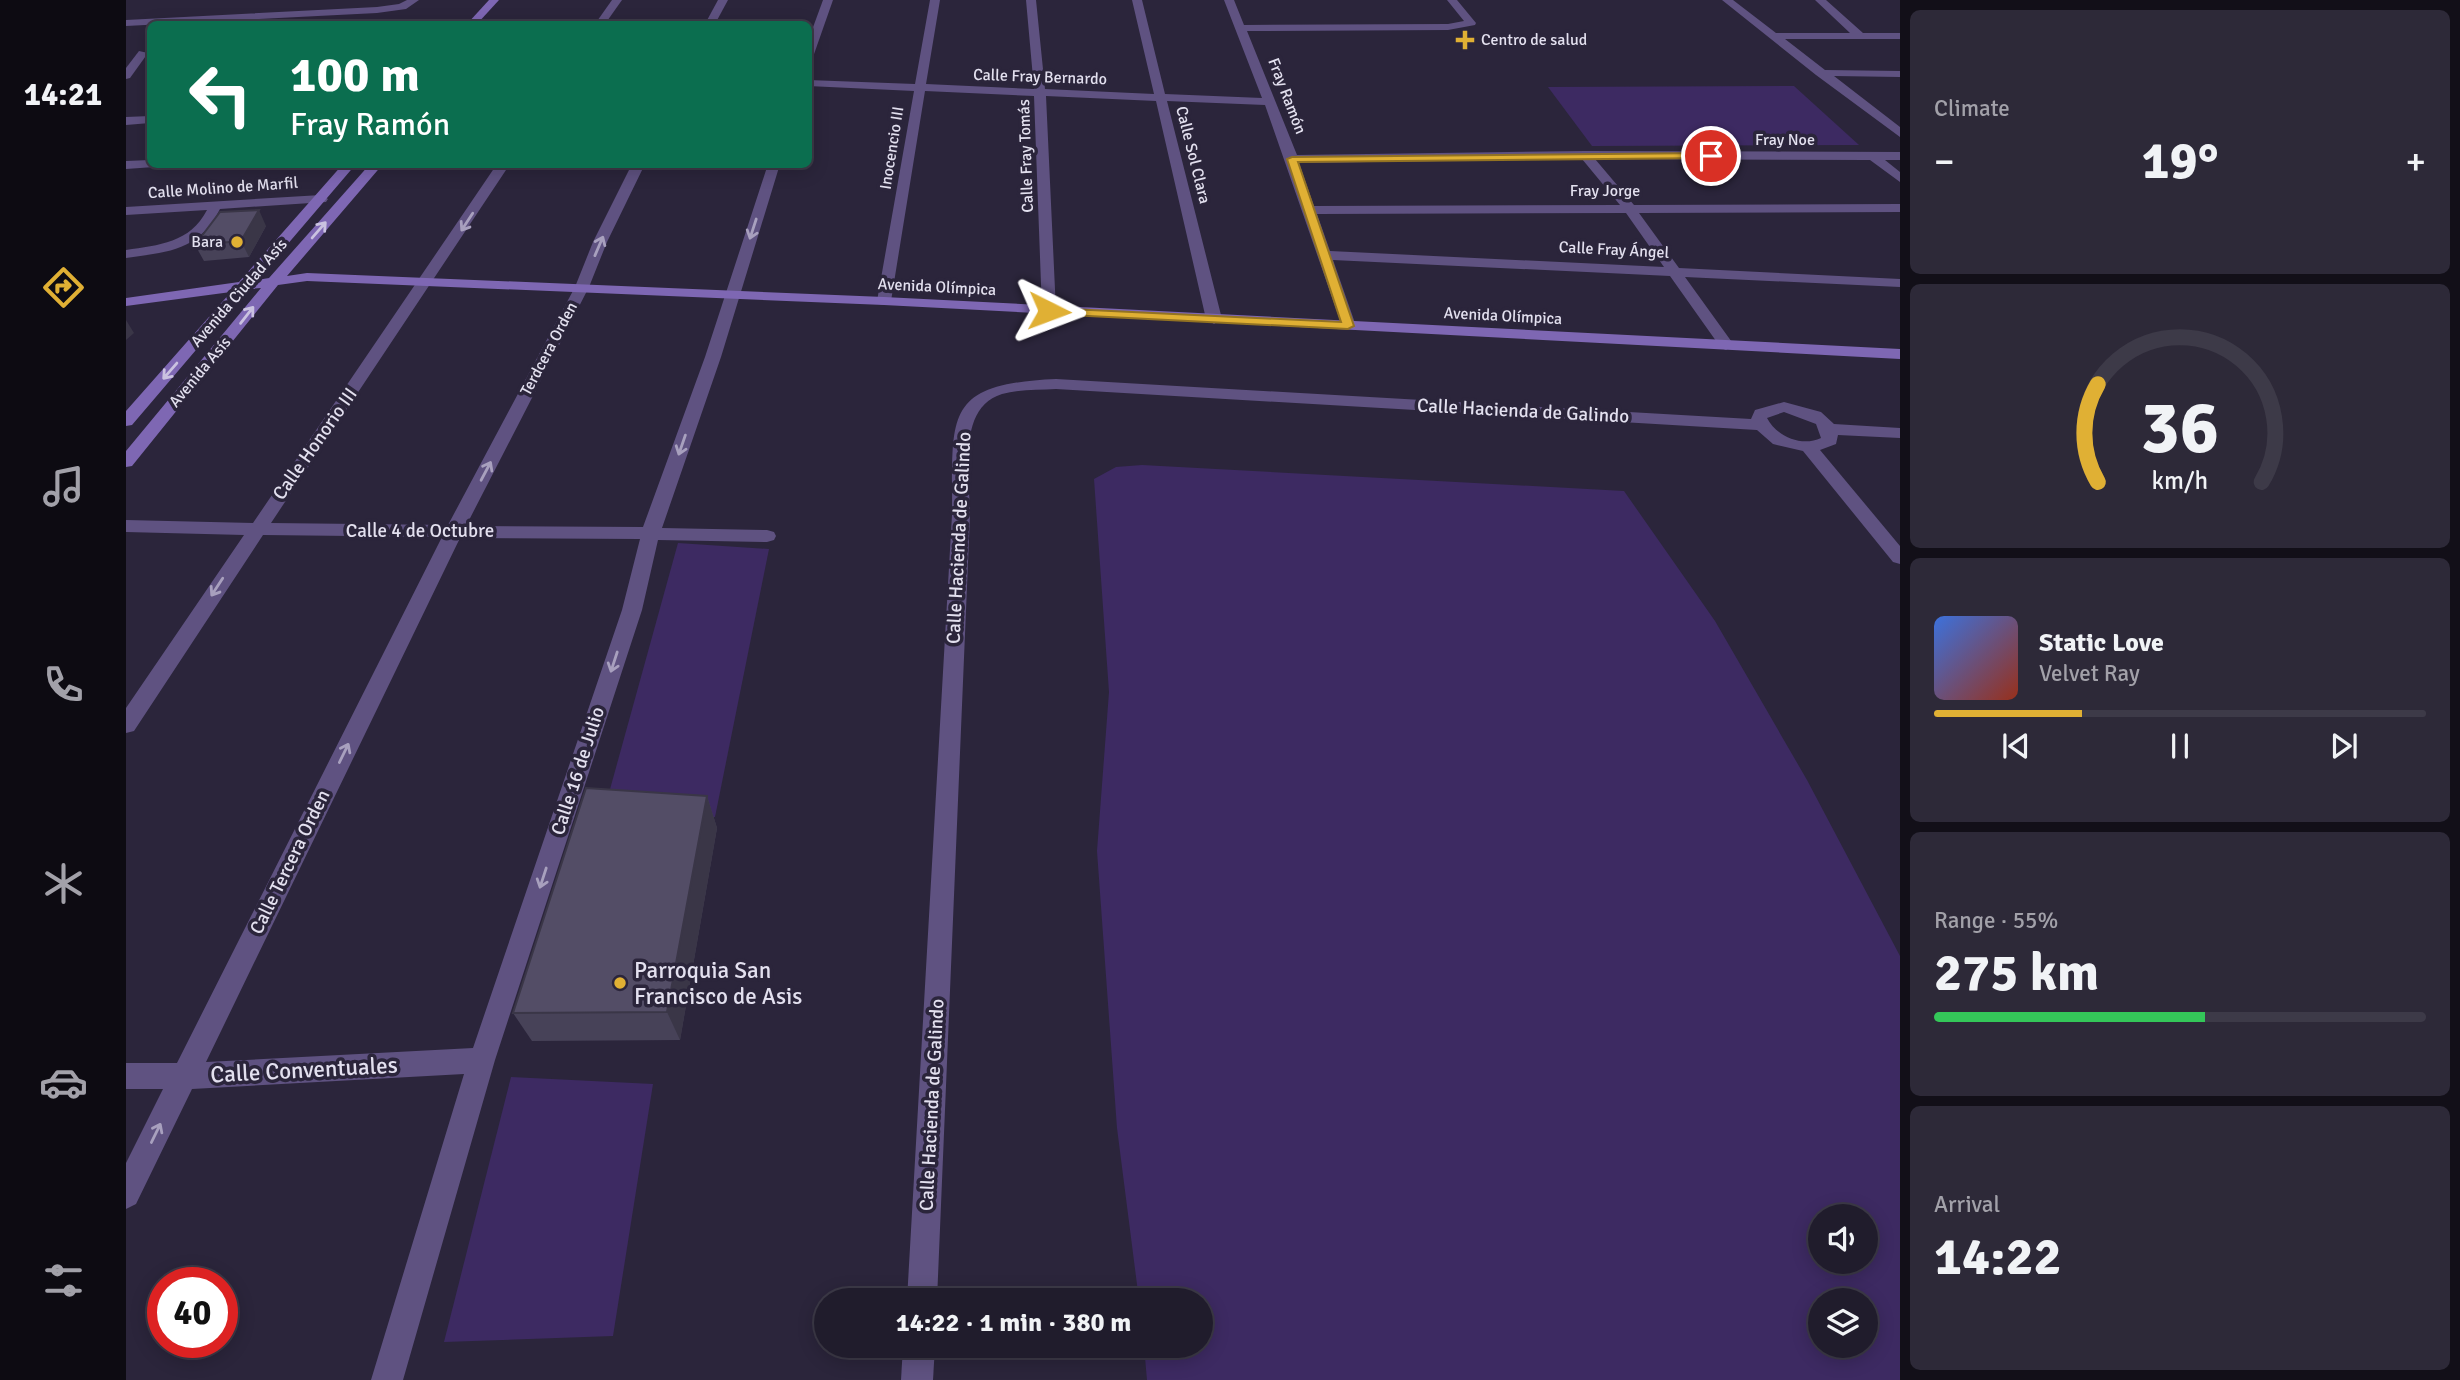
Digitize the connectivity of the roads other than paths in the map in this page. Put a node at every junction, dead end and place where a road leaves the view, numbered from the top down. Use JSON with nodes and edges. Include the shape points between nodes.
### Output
{"nodes":[{"id":1,"x":414,"y":0,"type":"edge"},
{"id":2,"x":494,"y":0,"type":"edge"},
{"id":3,"x":618,"y":0,"type":"edge"},
{"id":4,"x":723,"y":0,"type":"edge"},
{"id":5,"x":828,"y":0,"type":"edge"},
{"id":6,"x":935,"y":0,"type":"edge"},
{"id":7,"x":1031,"y":0,"type":"edge"},
{"id":8,"x":1137,"y":0,"type":"edge"},
{"id":9,"x":1229,"y":0,"type":"edge"},
{"id":10,"x":1452,"y":0,"type":"edge"},
{"id":11,"x":1727,"y":0,"type":"edge"},
{"id":12,"x":1820,"y":0,"type":"edge"},
{"id":13,"x":163,"y":21,"type":"edge"},
{"id":14,"x":475,"y":21,"type":"edge"},
{"id":15,"x":602,"y":21,"type":"edge"},
{"id":16,"x":712,"y":21,"type":"edge"},
{"id":17,"x":147,"y":22,"type":"edge"},
{"id":18,"x":126,"y":23,"type":"edge"},
{"id":19,"x":1242,"y":28,"type":"junction"},
{"id":20,"x":1772,"y":36,"type":"junction"},
{"id":21,"x":1900,"y":36,"type":"edge"},
{"id":22,"x":1860,"y":37,"type":"junction"},
{"id":23,"x":812,"y":46,"type":"edge"},
{"id":24,"x":147,"y":53,"type":"edge"},
{"id":25,"x":126,"y":54,"type":"edge"},
{"id":26,"x":1820,"y":73,"type":"junction"},
{"id":27,"x":1900,"y":74,"type":"edge"},
{"id":28,"x":126,"y":76,"type":"edge"},
{"id":29,"x":812,"y":83,"type":"edge"},
{"id":30,"x":918,"y":88,"type":"junction"},
{"id":31,"x":1040,"y":94,"type":"junction"},
{"id":32,"x":1161,"y":97,"type":"junction"},
{"id":33,"x":1270,"y":102,"type":"junction"},
{"id":34,"x":1882,"y":119,"type":"junction"},
{"id":35,"x":1900,"y":119,"type":"edge"},
{"id":36,"x":147,"y":120,"type":"edge"},
{"id":37,"x":126,"y":121,"type":"edge"},
{"id":38,"x":1900,"y":133,"type":"edge"},
{"id":39,"x":1585,"y":155,"type":"junction"},
{"id":40,"x":1873,"y":156,"type":"junction"},
{"id":41,"x":1900,"y":156,"type":"edge"},
{"id":42,"x":1292,"y":159,"type":"junction"},
{"id":43,"x":147,"y":164,"type":"edge"},
{"id":44,"x":126,"y":165,"type":"edge"},
{"id":45,"x":347,"y":168,"type":"edge"},
{"id":46,"x":374,"y":168,"type":"edge"},
{"id":47,"x":501,"y":168,"type":"edge"},
{"id":48,"x":637,"y":168,"type":"edge"},
{"id":49,"x":773,"y":168,"type":"edge"},
{"id":50,"x":1900,"y":178,"type":"edge"},
{"id":51,"x":321,"y":199,"type":"junction"},
{"id":52,"x":216,"y":205,"type":"junction"},
{"id":53,"x":1900,"y":208,"type":"edge"},
{"id":54,"x":1630,"y":209,"type":"junction"},
{"id":55,"x":1310,"y":210,"type":"junction"},
{"id":56,"x":126,"y":211,"type":"edge"},
{"id":57,"x":126,"y":254,"type":"edge"},
{"id":58,"x":1325,"y":255,"type":"junction"},
{"id":59,"x":286,"y":269,"type":"junction"},
{"id":60,"x":259,"y":270,"type":"junction"},
{"id":61,"x":1672,"y":271,"type":"junction"},
{"id":62,"x":307,"y":277,"type":"junction"},
{"id":63,"x":274,"y":281,"type":"junction"},
{"id":64,"x":428,"y":281,"type":"junction"},
{"id":65,"x":1900,"y":283,"type":"edge"},
{"id":66,"x":248,"y":284,"type":"junction"},
{"id":67,"x":582,"y":287,"type":"junction"},
{"id":68,"x":126,"y":289,"type":"edge"},
{"id":69,"x":732,"y":296,"type":"junction"},
{"id":70,"x":884,"y":301,"type":"junction"},
{"id":71,"x":126,"y":302,"type":"edge"},
{"id":72,"x":1049,"y":311,"type":"junction"},
{"id":73,"x":1214,"y":318,"type":"junction"},
{"id":74,"x":1348,"y":326,"type":"junction"},
{"id":75,"x":1726,"y":345,"type":"junction"},
{"id":76,"x":1900,"y":354,"type":"edge"},
{"id":77,"x":126,"y":421,"type":"edge"},
{"id":78,"x":1760,"y":425,"type":"junction"},
{"id":79,"x":1830,"y":429,"type":"junction"},
{"id":80,"x":1900,"y":433,"type":"edge"},
{"id":81,"x":1808,"y":447,"type":"junction"},
{"id":82,"x":126,"y":462,"type":"edge"},
{"id":83,"x":126,"y":526,"type":"edge"},
{"id":84,"x":255,"y":530,"type":"junction"},
{"id":85,"x":454,"y":531,"type":"junction"},
{"id":86,"x":651,"y":532,"type":"junction"},
{"id":87,"x":767,"y":536,"type":"dead end"},
{"id":88,"x":1900,"y":558,"type":"edge"},
{"id":89,"x":126,"y":725,"type":"edge"},
{"id":90,"x":482,"y":1060,"type":"junction"},
{"id":91,"x":126,"y":1076,"type":"edge"},
{"id":92,"x":183,"y":1076,"type":"junction"},
{"id":93,"x":126,"y":1194,"type":"edge"},
{"id":94,"x":923,"y":1288,"type":"edge"},
{"id":95,"x":918,"y":1358,"type":"edge"},
{"id":96,"x":387,"y":1380,"type":"edge"},
{"id":97,"x":917,"y":1380,"type":"edge"}],
"edges":[{"from":1,"to":13,"type":"street","via":[[385,9]]},
{"from":2,"to":14,"type":"street"},
{"from":3,"to":15,"type":"street"},
{"from":4,"to":16,"type":"street"},
{"from":5,"to":23,"type":"street"},
{"from":6,"to":30,"type":"street","name":"Inocencio III"},
{"from":7,"to":31,"type":"street","name":"Calle Fray Tomás"},
{"from":8,"to":32,"type":"street","name":"Calle Sol Clara"},
{"from":9,"to":19,"type":"street","name":"Fray Ramón"},
{"from":10,"to":19,"type":"street","via":[[1471,21],[1468,25]]},
{"from":11,"to":20,"type":"street"},
{"from":12,"to":22,"type":"street"},
{"from":17,"to":18,"type":"street"},
{"from":19,"to":33,"type":"street","name":"Fray Ramón"},
{"from":20,"to":22,"type":"street"},
{"from":20,"to":26,"type":"street"},
{"from":21,"to":22,"type":"street"},
{"from":24,"to":25,"type":"street"},
{"from":24,"to":28,"type":"street"},
{"from":26,"to":27,"type":"street"},
{"from":26,"to":34,"type":"street"},
{"from":29,"to":30,"type":"street","name":"Calle Fray Bernardo"},
{"from":30,"to":31,"type":"street","name":"Calle Fray Bernardo"},
{"from":30,"to":70,"type":"street","name":"Inocencio III"},
{"from":31,"to":32,"type":"street","name":"Calle Fray Bernardo"},
{"from":31,"to":72,"type":"street","name":"Calle Fray Tomás"},
{"from":32,"to":33,"type":"street","name":"Calle Fray Bernardo"},
{"from":32,"to":73,"type":"street","name":"Calle Sol Clara"},
{"from":33,"to":42,"type":"street","name":"Fray Ramón"},
{"from":34,"to":35,"type":"street"},
{"from":34,"to":38,"type":"street"},
{"from":36,"to":37,"type":"street"},
{"from":39,"to":40,"type":"street","name":"Fray Noe"},
{"from":39,"to":42,"type":"street","name":"Fray Noe"},
{"from":39,"to":54,"type":"street"},
{"from":40,"to":41,"type":"street","name":"Fray Noe"},
{"from":40,"to":50,"type":"street"},
{"from":42,"to":55,"type":"street","name":"Fray Ramón"},
{"from":43,"to":44,"type":"street"},
{"from":45,"to":51,"type":"street","name":"Avenida Ciudad Asís"},
{"from":59,"to":46,"type":"street","name":"Avenida Ciudad Asís","one_way":true},
{"from":47,"to":64,"type":"street","name":"Calle Honorio III","one_way":true},
{"from":67,"to":48,"type":"street","name":"Terdcera Orden","one_way":true},
{"from":49,"to":69,"type":"street","name":"Calle 16 de Julio","one_way":true},
{"from":51,"to":52,"type":"street","name":"Calle Molino de Marfil"},
{"from":51,"to":60,"type":"street","name":"Avenida Ciudad Asís"},
{"from":52,"to":56,"type":"street","name":"Calle Molino de Marfil"},
{"from":52,"to":57,"type":"street","via":[[204,226],[190,238]]},
{"from":53,"to":54,"type":"street","name":"Fray Jorge"},
{"from":54,"to":55,"type":"street","name":"Fray Jorge"},
{"from":54,"to":61,"type":"street"},
{"from":55,"to":58,"type":"street","name":"Fray Ramón"},
{"from":58,"to":61,"type":"street","name":"Calle Fray Ángel"},
{"from":58,"to":74,"type":"street","name":"Fray Ramón"},
{"from":59,"to":60,"type":"street","name":"Avenida Olímpica"},
{"from":59,"to":62,"type":"street","name":"Avenida Olímpica"},
{"from":59,"to":63,"type":"street","name":"Avenida Ciudad Asís"},
{"from":60,"to":66,"type":"street","name":"Avenida Ciudad Asís"},
{"from":60,"to":68,"type":"street","name":"Avenida Olímpica"},
{"from":61,"to":65,"type":"street","name":"Calle Fray Ángel"},
{"from":61,"to":75,"type":"street"},
{"from":62,"to":63,"type":"street","name":"Avenida Olímpica"},
{"from":62,"to":64,"type":"street","name":"Avenida Olímpica"},
{"from":63,"to":66,"type":"street","name":"Avenida Olímpica"},
{"from":82,"to":63,"type":"street","name":"Avenida Asís","one_way":true},
{"from":64,"to":67,"type":"street","name":"Avenida Olímpica"},
{"from":64,"to":84,"type":"street","name":"Calle Honorio III"},
{"from":66,"to":71,"type":"street","name":"Avenida Olímpica"},
{"from":66,"to":77,"type":"street","name":"Avenida Ciudad Asís","one_way":true},
{"from":67,"to":69,"type":"street","name":"Avenida Olímpica"},
{"from":85,"to":67,"type":"street","name":"Terdcera Orden","one_way":true},
{"from":69,"to":70,"type":"street","name":"Avenida Olímpica"},
{"from":69,"to":86,"type":"street","name":"Calle 16 de Julio","one_way":true},
{"from":70,"to":72,"type":"street","name":"Avenida Olímpica"},
{"from":72,"to":73,"type":"street","name":"Avenida Olímpica"},
{"from":73,"to":74,"type":"street","name":"Avenida Olímpica"},
{"from":74,"to":75,"type":"street","name":"Avenida Olímpica"},
{"from":75,"to":76,"type":"street","name":"Avenida Olímpica"},
{"from":78,"to":79,"type":"street","via":[[1761,414],[1784,407],[1807,412]]},
{"from":78,"to":81,"type":"street","via":[[1784,442]]},
{"from":78,"to":94,"type":"street","name":"Calle Hacienda de Galindo","via":[[1056,384],[1002,387],[971,404],[963,439]]},
{"from":79,"to":80,"type":"street"},
{"from":79,"to":81,"type":"street","via":[[1830,440]]},
{"from":81,"to":88,"type":"street"},
{"from":83,"to":84,"type":"street","name":"Calle 4 de Octubre"},
{"from":84,"to":85,"type":"street","name":"Calle 4 de Octubre"},
{"from":84,"to":89,"type":"street","name":"Calle Honorio III","one_way":true},
{"from":85,"to":86,"type":"street","name":"Calle 4 de Octubre"},
{"from":92,"to":85,"type":"street","name":"Calle Tercera Orden","one_way":true},
{"from":86,"to":87,"type":"street","name":"Calle 4 de Octubre"},
{"from":86,"to":90,"type":"street","name":"Calle 16 de Julio","one_way":true,"via":[[632,610]]},
{"from":90,"to":92,"type":"street","name":"Calle Conventuales"},
{"from":90,"to":96,"type":"street","name":"Calle 16 de Julio"},
{"from":91,"to":92,"type":"street","name":"Calle Conventuales"},
{"from":93,"to":92,"type":"street","name":"Calle Tercera Orden","one_way":true},
{"from":95,"to":97,"type":"street"}]}
